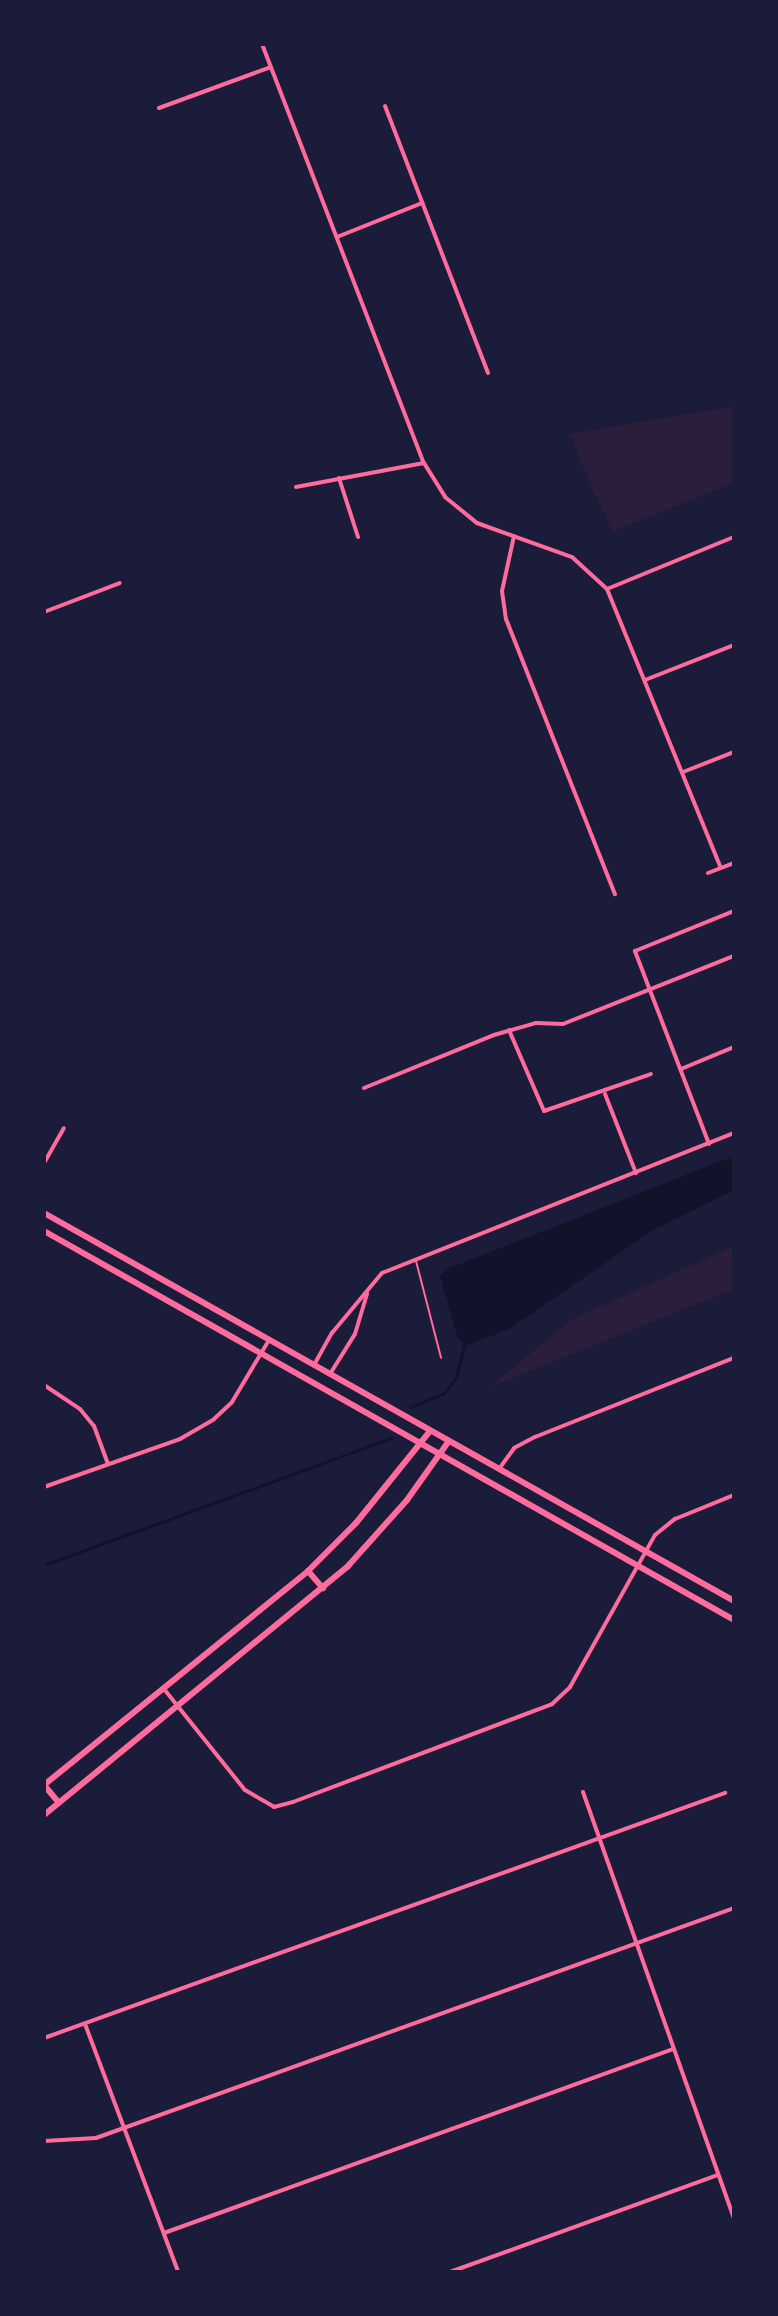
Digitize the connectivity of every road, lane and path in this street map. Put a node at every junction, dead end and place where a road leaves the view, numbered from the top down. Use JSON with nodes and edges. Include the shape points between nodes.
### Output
{"nodes":[{"id":1,"x":262,"y":44,"type":"edge"},
{"id":2,"x":271,"y":67,"type":"junction"},
{"id":3,"x":385,"y":106,"type":"dead end"},
{"id":4,"x":159,"y":108,"type":"dead end"},
{"id":5,"x":422,"y":203,"type":"junction"},
{"id":6,"x":337,"y":237,"type":"junction"},
{"id":7,"x":488,"y":373,"type":"dead end"},
{"id":8,"x":424,"y":463,"type":"junction"},
{"id":9,"x":339,"y":478,"type":"junction"},
{"id":10,"x":296,"y":487,"type":"dead end"},
{"id":11,"x":514,"y":536,"type":"junction"},
{"id":12,"x":358,"y":537,"type":"dead end"},
{"id":13,"x":734,"y":537,"type":"edge"},
{"id":14,"x":120,"y":583,"type":"dead end"},
{"id":15,"x":607,"y":589,"type":"junction"},
{"id":16,"x":44,"y":612,"type":"edge"},
{"id":17,"x":734,"y":645,"type":"edge"},
{"id":18,"x":645,"y":680,"type":"junction"},
{"id":19,"x":734,"y":752,"type":"edge"},
{"id":20,"x":683,"y":772,"type":"junction"},
{"id":21,"x":734,"y":863,"type":"edge"},
{"id":22,"x":721,"y":868,"type":"junction"},
{"id":23,"x":708,"y":873,"type":"dead end"},
{"id":24,"x":615,"y":894,"type":"dead end"},
{"id":25,"x":734,"y":911,"type":"edge"},
{"id":26,"x":734,"y":956,"type":"edge"},
{"id":27,"x":650,"y":989,"type":"junction"},
{"id":28,"x":509,"y":1030,"type":"junction"},
{"id":29,"x":734,"y":1047,"type":"edge"},
{"id":30,"x":681,"y":1069,"type":"junction"},
{"id":31,"x":651,"y":1074,"type":"dead end"},
{"id":32,"x":364,"y":1088,"type":"dead end"},
{"id":33,"x":605,"y":1094,"type":"junction"},
{"id":34,"x":64,"y":1128,"type":"dead end"},
{"id":35,"x":734,"y":1133,"type":"edge"},
{"id":36,"x":709,"y":1144,"type":"junction"},
{"id":37,"x":44,"y":1163,"type":"edge"},
{"id":38,"x":636,"y":1173,"type":"junction"},
{"id":39,"x":44,"y":1213,"type":"edge"},
{"id":40,"x":44,"y":1231,"type":"edge"},
{"id":41,"x":416,"y":1260,"type":"junction"},
{"id":42,"x":368,"y":1289,"type":"junction"},
{"id":43,"x":269,"y":1340,"type":"junction"},
{"id":44,"x":261,"y":1353,"type":"junction"},
{"id":45,"x":441,"y":1358,"type":"dead end"},
{"id":46,"x":734,"y":1358,"type":"edge"},
{"id":47,"x":314,"y":1365,"type":"junction"},
{"id":48,"x":330,"y":1374,"type":"junction"},
{"id":49,"x":44,"y":1385,"type":"edge"},
{"id":50,"x":430,"y":1431,"type":"junction"},
{"id":51,"x":449,"y":1441,"type":"junction"},
{"id":52,"x":421,"y":1443,"type":"junction"},
{"id":53,"x":440,"y":1454,"type":"junction"},
{"id":54,"x":108,"y":1464,"type":"junction"},
{"id":55,"x":499,"y":1469,"type":"junction"},
{"id":56,"x":44,"y":1487,"type":"edge"},
{"id":57,"x":734,"y":1495,"type":"edge"},
{"id":58,"x":644,"y":1551,"type":"junction"},
{"id":59,"x":637,"y":1564,"type":"junction"},
{"id":60,"x":308,"y":1571,"type":"junction"},
{"id":61,"x":323,"y":1588,"type":"junction"},
{"id":62,"x":734,"y":1601,"type":"edge"},
{"id":63,"x":734,"y":1620,"type":"edge"},
{"id":64,"x":164,"y":1689,"type":"junction"},
{"id":65,"x":179,"y":1707,"type":"junction"},
{"id":66,"x":44,"y":1785,"type":"edge"},
{"id":67,"x":583,"y":1792,"type":"dead end"},
{"id":68,"x":725,"y":1793,"type":"dead end"},
{"id":69,"x":59,"y":1803,"type":"junction"},
{"id":70,"x":44,"y":1815,"type":"edge"},
{"id":71,"x":598,"y":1838,"type":"junction"},
{"id":72,"x":734,"y":1908,"type":"edge"},
{"id":73,"x":635,"y":1945,"type":"junction"},
{"id":74,"x":85,"y":2024,"type":"junction"},
{"id":75,"x":44,"y":2038,"type":"edge"},
{"id":76,"x":673,"y":2049,"type":"junction"},
{"id":77,"x":125,"y":2127,"type":"junction"},
{"id":78,"x":44,"y":2141,"type":"edge"},
{"id":79,"x":718,"y":2175,"type":"junction"},
{"id":80,"x":734,"y":2219,"type":"edge"},
{"id":81,"x":164,"y":2233,"type":"junction"},
{"id":82,"x":178,"y":2272,"type":"edge"},
{"id":83,"x":450,"y":2272,"type":"edge"}],
"edges":[{"from":1,"to":2,"type":"street"},
{"from":2,"to":4,"type":"street"},
{"from":2,"to":6,"type":"street"},
{"from":3,"to":5,"type":"street"},
{"from":5,"to":6,"type":"street"},
{"from":5,"to":7,"type":"street"},
{"from":6,"to":8,"type":"street"},
{"from":8,"to":9,"type":"street"},
{"from":8,"to":11,"type":"street","via":[[445,497],[461,511]]},
{"from":9,"to":10,"type":"street"},
{"from":9,"to":12,"type":"street"},
{"from":11,"to":15,"type":"street","via":[[572,557]]},
{"from":11,"to":24,"type":"street","via":[[502,591],[506,619]]},
{"from":13,"to":15,"type":"street"},
{"from":14,"to":16,"type":"street"},
{"from":15,"to":18,"type":"street"},
{"from":17,"to":18,"type":"street"},
{"from":18,"to":20,"type":"street"},
{"from":19,"to":20,"type":"street"},
{"from":20,"to":22,"type":"street"},
{"from":21,"to":22,"type":"street"},
{"from":22,"to":23,"type":"street"},
{"from":25,"to":27,"type":"street","via":[[635,951]]},
{"from":26,"to":27,"type":"street"},
{"from":27,"to":28,"type":"street","via":[[563,1024]]},
{"from":27,"to":30,"type":"street"},
{"from":28,"to":32,"type":"street"},
{"from":28,"to":33,"type":"street","via":[[544,1111]]},
{"from":29,"to":30,"type":"street"},
{"from":30,"to":36,"type":"street"},
{"from":31,"to":33,"type":"street"},
{"from":33,"to":38,"type":"street"},
{"from":34,"to":37,"type":"street"},
{"from":35,"to":36,"type":"street"},
{"from":36,"to":38,"type":"street"},
{"from":38,"to":41,"type":"street"},
{"from":39,"to":43,"type":"main road"},
{"from":40,"to":44,"type":"main road"},
{"from":41,"to":42,"type":"street","via":[[382,1273]]},
{"from":41,"to":45,"type":"lane"},
{"from":42,"to":47,"type":"street"},
{"from":42,"to":48,"type":"street","via":[[355,1334]]},
{"from":43,"to":44,"type":"street"},
{"from":43,"to":47,"type":"main road"},
{"from":44,"to":52,"type":"main road"},
{"from":44,"to":54,"type":"street","via":[[232,1402],[214,1419],[180,1439]]},
{"from":46,"to":55,"type":"street","via":[[535,1437],[514,1448]]},
{"from":47,"to":48,"type":"main road"},
{"from":48,"to":50,"type":"main road"},
{"from":49,"to":54,"type":"street","via":[[80,1409],[94,1426]]},
{"from":50,"to":51,"type":"main road"},
{"from":50,"to":52,"type":"main road"},
{"from":51,"to":53,"type":"main road"},
{"from":51,"to":55,"type":"main road"},
{"from":52,"to":53,"type":"main road"},
{"from":52,"to":60,"type":"main road","via":[[356,1523]]},
{"from":53,"to":59,"type":"main road"},
{"from":53,"to":61,"type":"main road","via":[[369,1544]]},
{"from":54,"to":56,"type":"street"},
{"from":55,"to":58,"type":"main road"},
{"from":57,"to":58,"type":"street","via":[[675,1519]]},
{"from":58,"to":59,"type":"street"},
{"from":58,"to":62,"type":"main road"},
{"from":59,"to":63,"type":"main road"},
{"from":59,"to":65,"type":"street","via":[[570,1687],[552,1704],[293,1802],[274,1807],[245,1790]]},
{"from":60,"to":61,"type":"main road"},
{"from":60,"to":64,"type":"main road"},
{"from":61,"to":65,"type":"main road"},
{"from":64,"to":65,"type":"street"},
{"from":64,"to":66,"type":"main road"},
{"from":65,"to":69,"type":"main road"},
{"from":66,"to":69,"type":"main road"},
{"from":67,"to":71,"type":"street"},
{"from":68,"to":71,"type":"street"},
{"from":69,"to":70,"type":"main road"},
{"from":71,"to":73,"type":"street"},
{"from":71,"to":74,"type":"street"},
{"from":72,"to":73,"type":"street"},
{"from":73,"to":76,"type":"street"},
{"from":73,"to":77,"type":"street"},
{"from":74,"to":75,"type":"street"},
{"from":74,"to":77,"type":"street"},
{"from":76,"to":79,"type":"street"},
{"from":76,"to":81,"type":"street"},
{"from":77,"to":78,"type":"street","via":[[74,2142]]},
{"from":77,"to":81,"type":"street"},
{"from":79,"to":80,"type":"street"},
{"from":79,"to":83,"type":"street"},
{"from":81,"to":82,"type":"street"}]}
